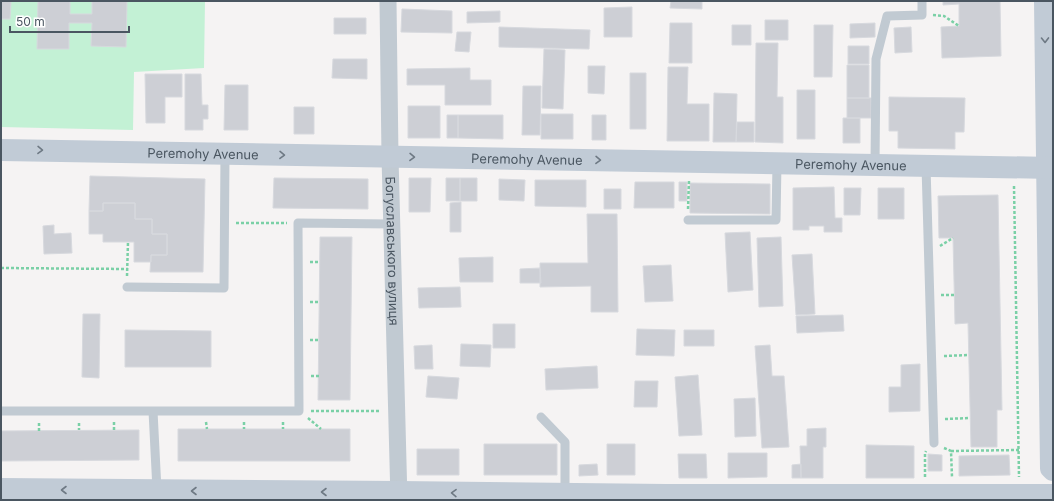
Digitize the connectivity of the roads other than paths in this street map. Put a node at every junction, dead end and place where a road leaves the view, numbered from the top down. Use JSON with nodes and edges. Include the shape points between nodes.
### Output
{"nodes":[{"id":1,"x":388,"y":1,"type":"edge"},
{"id":2,"x":922,"y":1,"type":"edge"},
{"id":3,"x":1044,"y":1,"type":"edge"},
{"id":4,"x":1,"y":150,"type":"edge"},
{"id":5,"x":225,"y":154,"type":"junction"},
{"id":6,"x":390,"y":157,"type":"junction"},
{"id":7,"x":777,"y":163,"type":"junction"},
{"id":8,"x":875,"y":165,"type":"junction"},
{"id":9,"x":926,"y":166,"type":"junction"},
{"id":10,"x":1050,"y":168,"type":"edge"},
{"id":11,"x":688,"y":220,"type":"road end"},
{"id":12,"x":392,"y":224,"type":"junction"},
{"id":13,"x":127,"y":287,"type":"road end"},
{"id":14,"x":1,"y":411,"type":"edge"},
{"id":15,"x":153,"y":411,"type":"junction"},
{"id":16,"x":541,"y":417,"type":"dead end"},
{"id":17,"x":934,"y":443,"type":"road end"},
{"id":18,"x":1053,"y":470,"type":"edge"},
{"id":19,"x":1,"y":489,"type":"edge"},
{"id":20,"x":157,"y":490,"type":"junction"},
{"id":21,"x":565,"y":494,"type":"junction"},
{"id":22,"x":1053,"y":495,"type":"edge"},
{"id":23,"x":399,"y":496,"type":"edge"},
{"id":24,"x":940,"y":496,"type":"edge"},
{"id":25,"x":666,"y":498,"type":"edge"}],
"edges":[{"from":1,"to":6,"type":"street","name":"Богуславського вулиця"},
{"from":2,"to":8,"type":"lane","via":[[922,15],[887,16],[876,59]]},
{"from":3,"to":10,"type":"main road","one_way":true},
{"from":4,"to":5,"type":"main road","name":"Peremohy Avenue","one_way":true},
{"from":5,"to":6,"type":"main road","name":"Peremohy Avenue","one_way":true},
{"from":5,"to":13,"type":"lane","via":[[224,288]]},
{"from":6,"to":7,"type":"main road","name":"Peremohy Avenue","one_way":true},
{"from":6,"to":12,"type":"street","name":"Богуславського вулиця"},
{"from":7,"to":8,"type":"main road","name":"Peremohy Avenue"},
{"from":7,"to":11,"type":"lane","via":[[776,220]]},
{"from":8,"to":9,"type":"main road","name":"Peremohy Avenue"},
{"from":9,"to":10,"type":"main road","name":"Peremohy Avenue"},
{"from":9,"to":17,"type":"lane"},
{"from":10,"to":18,"type":"main road"},
{"from":12,"to":15,"type":"lane","via":[[298,224],[299,410]]},
{"from":12,"to":23,"type":"street","name":"Богуславського вулиця"},
{"from":14,"to":15,"type":"lane"},
{"from":15,"to":20,"type":"lane"},
{"from":16,"to":21,"type":"lane","via":[[565,442]]},
{"from":20,"to":19,"type":"main road","one_way":true},
{"from":23,"to":20,"type":"main road","one_way":true},
{"from":21,"to":23,"type":"main road","one_way":true},
{"from":21,"to":25,"type":"main road"},
{"from":22,"to":24,"type":"main road"},
{"from":24,"to":25,"type":"main road"}]}
